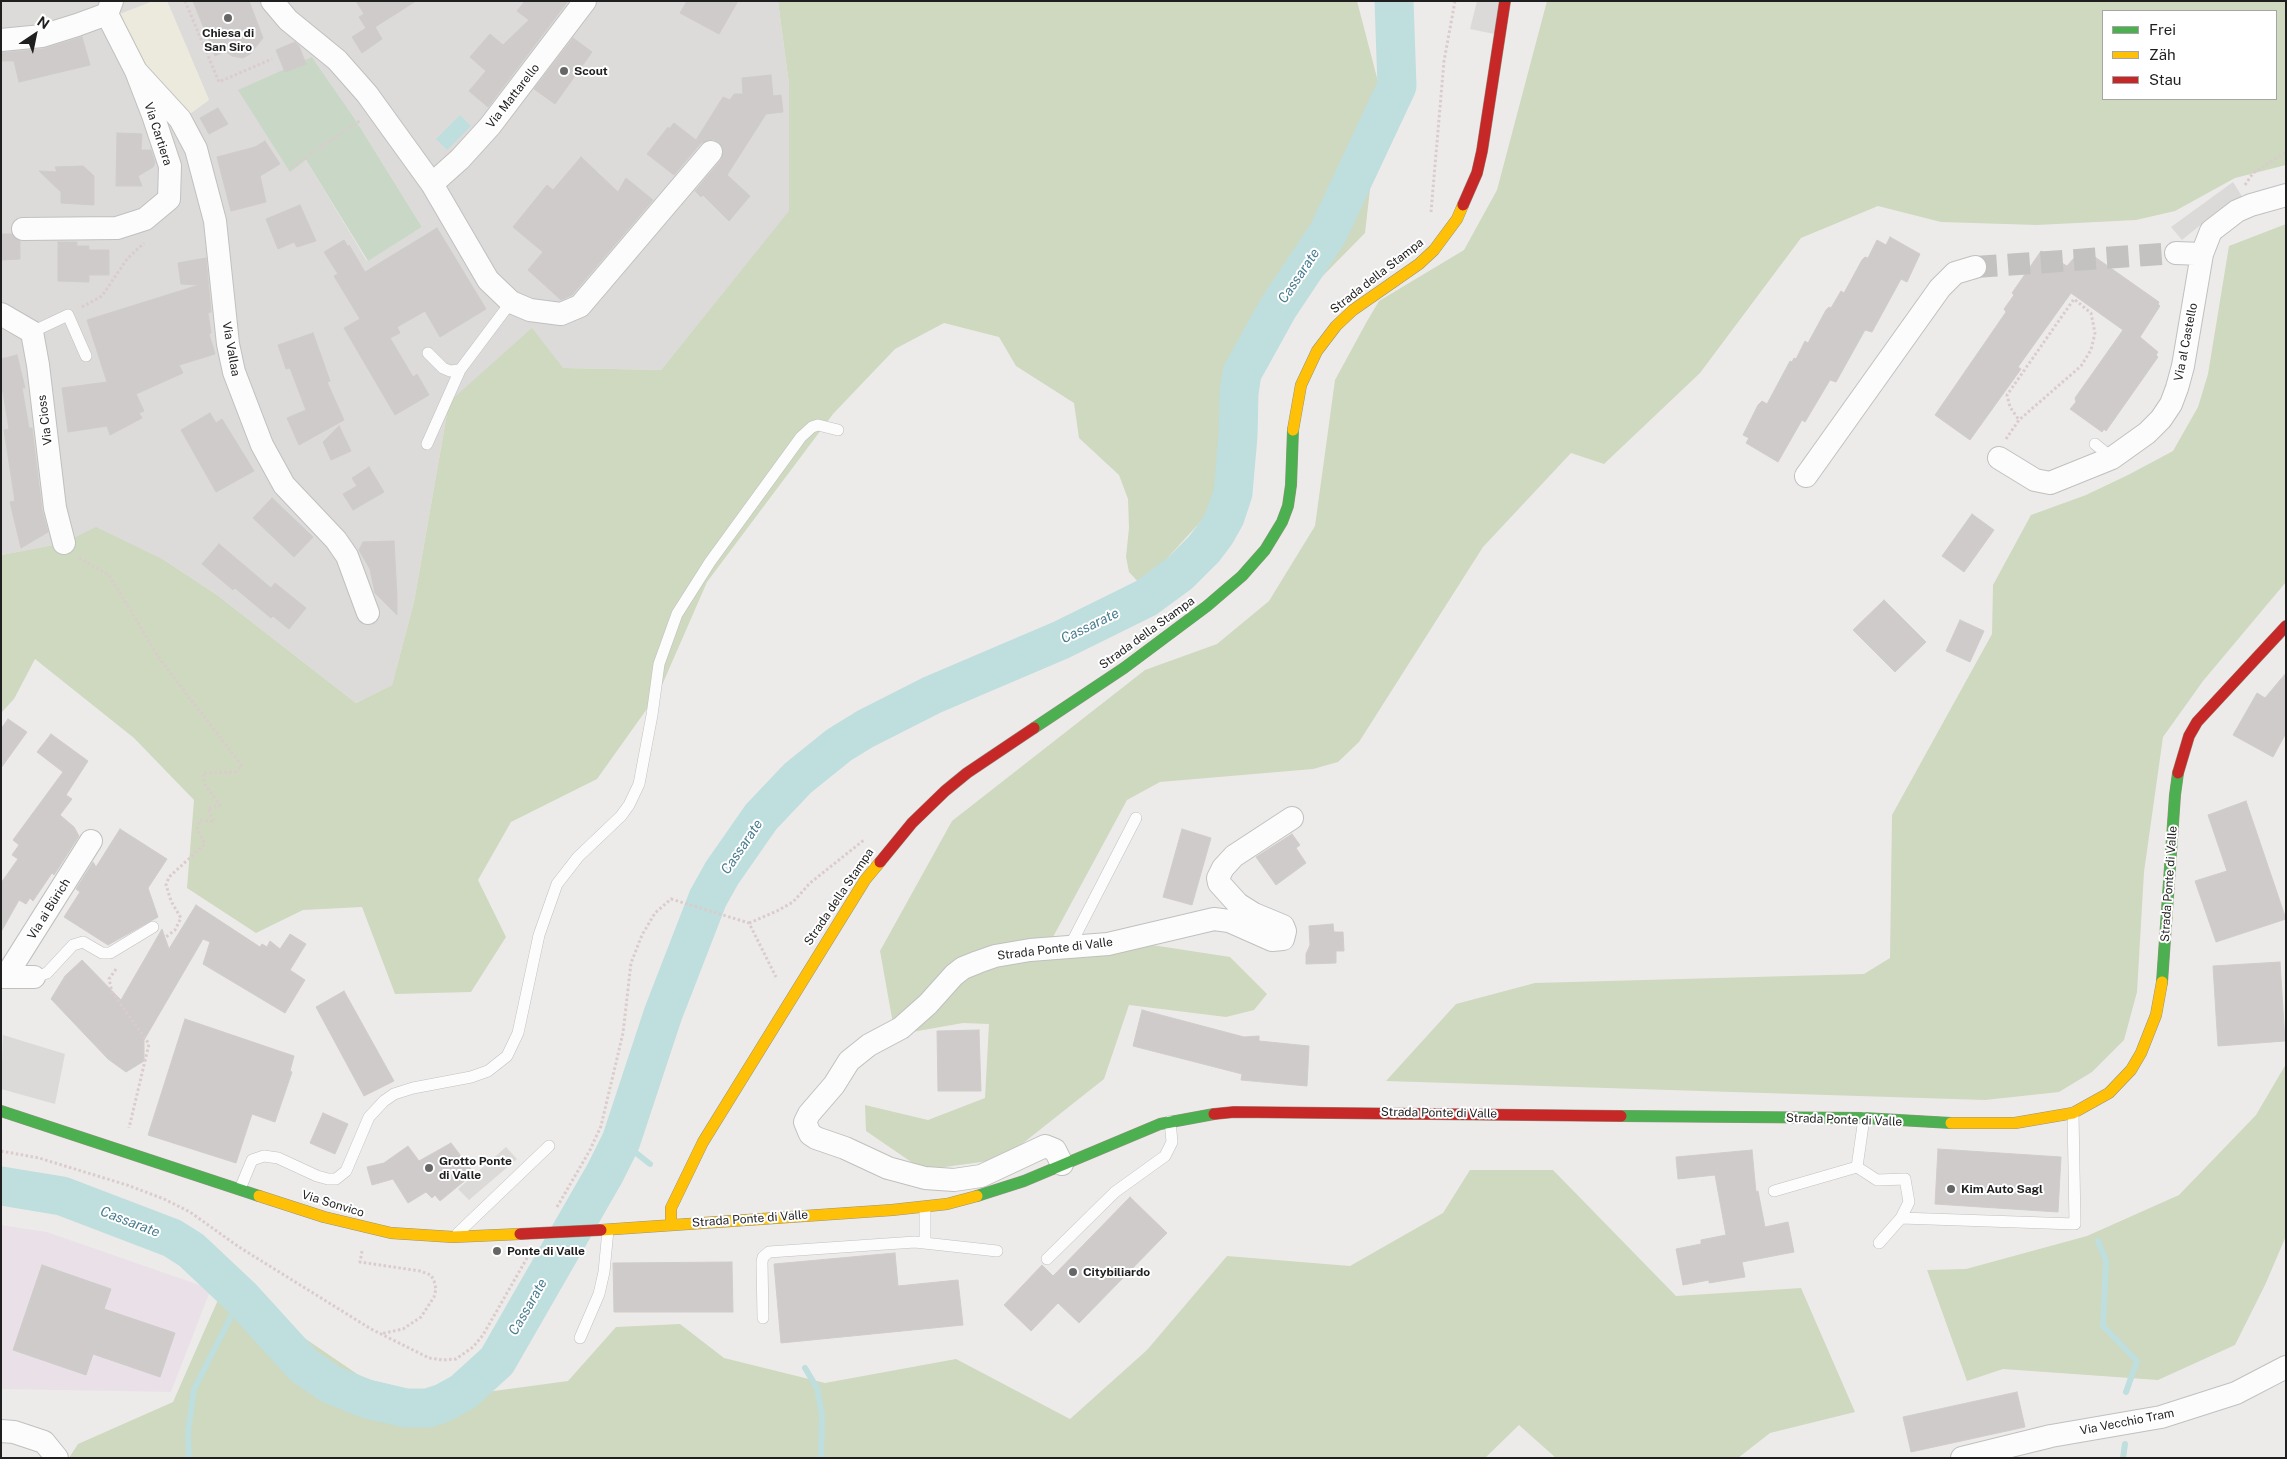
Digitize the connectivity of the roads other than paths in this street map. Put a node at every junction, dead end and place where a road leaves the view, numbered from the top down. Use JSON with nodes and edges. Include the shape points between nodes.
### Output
{"nodes":[{"id":1,"x":272,"y":1,"type":"edge"},
{"id":2,"x":586,"y":1,"type":"edge"},
{"id":3,"x":1506,"y":1,"type":"edge"},
{"id":4,"x":109,"y":7,"type":"edge"},
{"id":5,"x":1,"y":40,"type":"edge"},
{"id":6,"x":136,"y":71,"type":"junction"},
{"id":7,"x":711,"y":152,"type":"dead end"},
{"id":8,"x":432,"y":184,"type":"junction"},
{"id":9,"x":2286,"y":195,"type":"edge"},
{"id":10,"x":23,"y":229,"type":"dead end"},
{"id":11,"x":2176,"y":253,"type":"tunnel mouth"},
{"id":12,"x":2202,"y":254,"type":"junction"},
{"id":13,"x":1975,"y":268,"type":"tunnel mouth"},
{"id":14,"x":511,"y":302,"type":"junction"},
{"id":15,"x":1,"y":314,"type":"edge"},
{"id":16,"x":32,"y":332,"type":"junction"},
{"id":17,"x":428,"y":354,"type":"dead end"},
{"id":18,"x":86,"y":356,"type":"dead end"},
{"id":19,"x":460,"y":370,"type":"junction"},
{"id":20,"x":838,"y":430,"type":"dead end"},
{"id":21,"x":427,"y":444,"type":"dead end"},
{"id":22,"x":2095,"y":444,"type":"dead end"},
{"id":23,"x":1999,"y":458,"type":"road end"},
{"id":24,"x":2112,"y":458,"type":"junction"},
{"id":25,"x":1806,"y":476,"type":"dead end"},
{"id":26,"x":64,"y":544,"type":"road end"},
{"id":27,"x":368,"y":613,"type":"dead end"},
{"id":28,"x":2286,"y":626,"type":"edge"},
{"id":29,"x":1136,"y":818,"type":"dead end"},
{"id":30,"x":1292,"y":818,"type":"dead end"},
{"id":31,"x":91,"y":841,"type":"dead end"},
{"id":32,"x":153,"y":928,"type":"dead end"},
{"id":33,"x":1070,"y":946,"type":"junction"},
{"id":34,"x":4,"y":977,"type":"edge"},
{"id":35,"x":34,"y":977,"type":"joint"},
{"id":36,"x":1,"y":1111,"type":"edge"},
{"id":37,"x":2073,"y":1113,"type":"junction"},
{"id":38,"x":1864,"y":1118,"type":"junction"},
{"id":39,"x":1170,"y":1121,"type":"junction"},
{"id":40,"x":549,"y":1146,"type":"dead end"},
{"id":41,"x":1062,"y":1164,"type":"junction"},
{"id":42,"x":1857,"y":1167,"type":"junction"},
{"id":43,"x":240,"y":1189,"type":"junction"},
{"id":44,"x":1774,"y":1191,"type":"dead end"},
{"id":45,"x":925,"y":1207,"type":"junction"},
{"id":46,"x":1901,"y":1218,"type":"junction"},
{"id":47,"x":671,"y":1224,"type":"junction"},
{"id":48,"x":605,"y":1229,"type":"junction"},
{"id":49,"x":453,"y":1237,"type":"junction"},
{"id":50,"x":925,"y":1243,"type":"junction"},
{"id":51,"x":1879,"y":1243,"type":"dead end"},
{"id":52,"x":997,"y":1251,"type":"dead end"},
{"id":53,"x":1047,"y":1259,"type":"dead end"},
{"id":54,"x":762,"y":1318,"type":"dead end"},
{"id":55,"x":580,"y":1338,"type":"dead end"},
{"id":56,"x":2286,"y":1366,"type":"edge"},
{"id":57,"x":1,"y":1431,"type":"edge"},
{"id":58,"x":57,"y":1458,"type":"edge"},
{"id":59,"x":1962,"y":1458,"type":"edge"}],
"edges":[{"from":1,"to":8,"type":"street","via":[[288,20],[337,60],[378,109]]},
{"from":2,"to":8,"type":"street","name":"Via Mattarello","via":[[490,126]]},
{"from":3,"to":47,"type":"street","name":"Strada della Stampa","via":[[1482,151],[1466,199],[1457,219],[1434,250],[1353,310],[1317,352],[1296,404],[1288,506],[1265,550],[1242,576],[1207,606],[1124,668],[967,773],[912,823],[865,880],[703,1142],[671,1208]]},
{"from":4,"to":5,"type":"street","via":[[42,36]]},
{"from":4,"to":6,"type":"street","name":"Via Cartiera"},
{"from":6,"to":10,"type":"street","name":"Via Cartiera","via":[[170,166],[169,199],[145,219],[117,228]]},
{"from":6,"to":27,"type":"street","name":"Via Vallaa","via":[[180,119],[196,149],[215,221],[234,372],[262,444],[284,485],[347,556]]},
{"from":7,"to":14,"type":"street","via":[[580,306],[553,314]]},
{"from":8,"to":14,"type":"street","via":[[488,280]]},
{"from":9,"to":12,"type":"street","name":"Via al Castello","via":[[2251,205],[2218,224],[2210,231]]},
{"from":11,"to":12,"type":"street"},
{"from":12,"to":24,"type":"street","name":"Via al Castello","via":[[2183,366],[2171,404],[2147,433]]},
{"from":13,"to":25,"type":"street","via":[[1955,273],[1940,288]]},
{"from":14,"to":19,"type":"lane"},
{"from":15,"to":16,"type":"street"},
{"from":16,"to":18,"type":"lane","via":[[68,315]]},
{"from":16,"to":26,"type":"street","name":"Via Cioss","via":[[55,508]]},
{"from":17,"to":19,"type":"lane","via":[[442,368]]},
{"from":19,"to":21,"type":"lane"},
{"from":20,"to":43,"type":"lane","via":[[818,425],[801,437],[710,562],[677,614],[659,664],[639,784],[621,816],[578,857],[557,884],[539,935],[518,1033],[507,1056],[488,1071],[413,1088],[384,1101],[369,1117],[346,1171],[336,1179],[328,1180],[278,1158],[264,1156],[252,1160]]},
{"from":22,"to":24,"type":"lane"},
{"from":23,"to":24,"type":"street","name":"Via al Castello","via":[[2035,480],[2050,483]]},
{"from":28,"to":37,"type":"street","name":"Strada Ponte di Valle","via":[[2212,704],[2190,736],[2179,769],[2175,795],[2164,970],[2156,1015],[2131,1070],[2109,1093]]},
{"from":29,"to":33,"type":"lane"},
{"from":30,"to":33,"type":"street","name":"Strada Ponte di Valle","via":[[1234,856],[1218,878],[1238,904],[1283,926],[1283,939],[1272,940],[1229,921],[1214,919],[1108,944]]},
{"from":31,"to":34,"type":"street","name":"Via ai Bürich"},
{"from":32,"to":35,"type":"lane","via":[[110,953],[102,953],[84,942],[73,945],[46,973]]},
{"from":33,"to":41,"type":"street","name":"Strada Ponte di Valle","via":[[995,956],[963,968],[901,1028],[869,1045],[849,1061],[805,1122],[810,1134],[816,1138],[888,1168],[925,1178],[954,1180],[981,1176],[1045,1146],[1055,1150]]},
{"from":34,"to":35,"type":"street","name":"Via ai Bürich"},
{"from":36,"to":43,"type":"street","name":"Via Sonvico"},
{"from":37,"to":38,"type":"street","name":"Strada Ponte di Valle","via":[[2015,1123],[1937,1123]]},
{"from":37,"to":46,"type":"lane","via":[[2075,1224]]},
{"from":38,"to":39,"type":"street","name":"Strada Ponte di Valle","via":[[1265,1112],[1211,1114]]},
{"from":38,"to":42,"type":"lane"},
{"from":39,"to":41,"type":"street","name":"Strada Ponte di Valle"},
{"from":39,"to":53,"type":"lane","via":[[1172,1142],[1165,1156],[1115,1192]]},
{"from":40,"to":49,"type":"lane"},
{"from":41,"to":45,"type":"street","name":"Strada Ponte di Valle","via":[[990,1193]]},
{"from":42,"to":44,"type":"lane"},
{"from":42,"to":46,"type":"lane","via":[[1877,1180],[1904,1179],[1909,1202]]},
{"from":43,"to":49,"type":"street","name":"Via Sonvico","via":[[367,1228]]},
{"from":45,"to":47,"type":"street","name":"Strada Ponte di Valle"},
{"from":45,"to":50,"type":"lane"},
{"from":46,"to":51,"type":"lane"},
{"from":47,"to":48,"type":"street","name":"Via Sonvico"},
{"from":48,"to":49,"type":"street","name":"Via Sonvico","bridge":true},
{"from":48,"to":55,"type":"lane","via":[[604,1272],[599,1294]]},
{"from":50,"to":52,"type":"lane"},
{"from":50,"to":54,"type":"lane","via":[[769,1252],[762,1262]]},
{"from":56,"to":59,"type":"street","name":"Via Vecchio Tram","via":[[2236,1393],[2169,1415],[2051,1436]]},
{"from":57,"to":58,"type":"street","via":[[44,1442]]}]}
